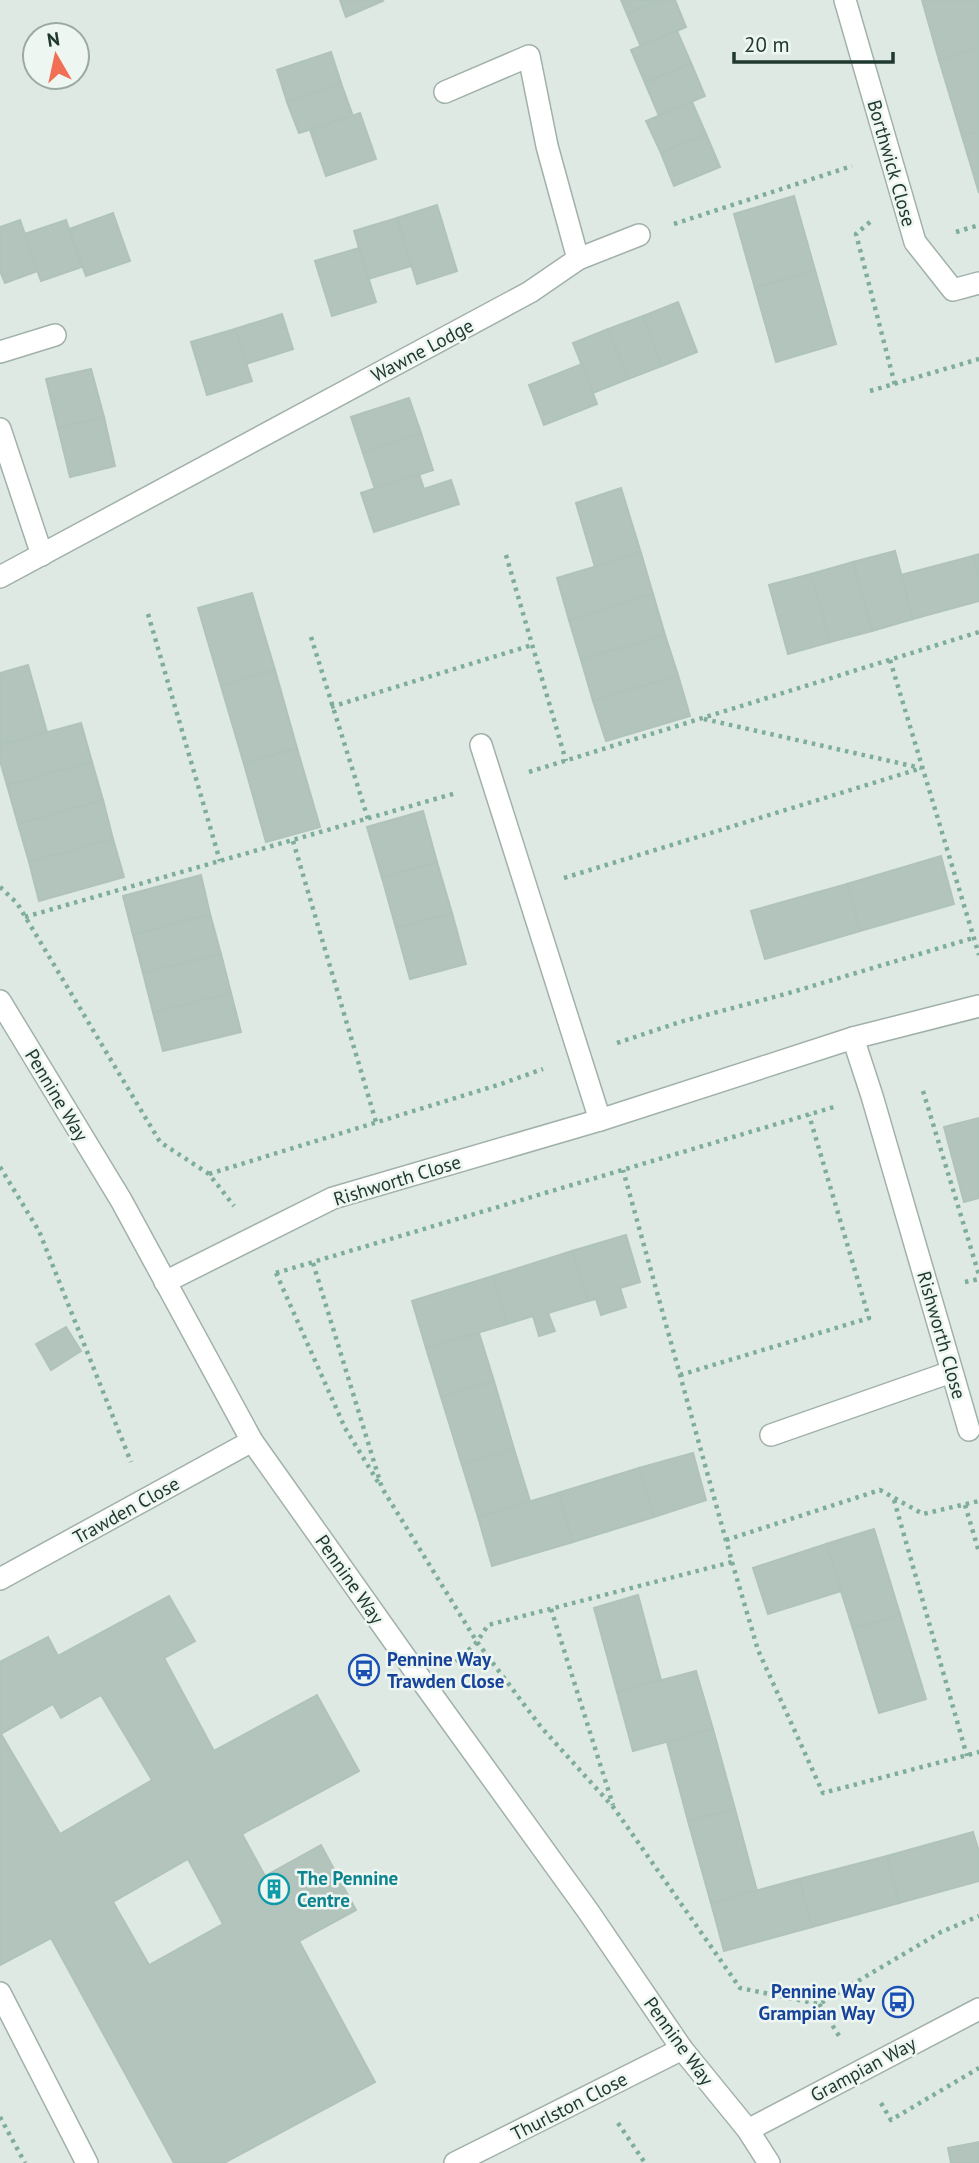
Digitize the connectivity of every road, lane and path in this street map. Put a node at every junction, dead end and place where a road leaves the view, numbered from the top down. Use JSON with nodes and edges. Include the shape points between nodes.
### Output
{"nodes":[{"id":1,"x":845,"y":0,"type":"edge"},
{"id":2,"x":445,"y":92,"type":"dead end"},
{"id":3,"x":889,"y":154,"type":"junction"},
{"id":4,"x":902,"y":197,"type":"junction"},
{"id":5,"x":639,"y":235,"type":"joint"},
{"id":6,"x":578,"y":259,"type":"junction"},
{"id":7,"x":979,"y":282,"type":"edge"},
{"id":8,"x":55,"y":335,"type":"dead end"},
{"id":9,"x":0,"y":352,"type":"edge"},
{"id":10,"x":979,"y":359,"type":"edge"},
{"id":11,"x":895,"y":384,"type":"junction"},
{"id":12,"x":870,"y":391,"type":"dead end"},
{"id":13,"x":0,"y":429,"type":"edge"},
{"id":14,"x":42,"y":555,"type":"junction"},
{"id":15,"x":506,"y":555,"type":"dead end"},
{"id":16,"x":0,"y":577,"type":"edge"},
{"id":17,"x":148,"y":614,"type":"dead end"},
{"id":18,"x":979,"y":632,"type":"edge"},
{"id":19,"x":311,"y":637,"type":"dead end"},
{"id":20,"x":532,"y":645,"type":"junction"},
{"id":21,"x":890,"y":660,"type":"junction"},
{"id":22,"x":331,"y":707,"type":"junction"},
{"id":23,"x":702,"y":719,"type":"junction"},
{"id":24,"x":481,"y":745,"type":"dead end"},
{"id":25,"x":566,"y":761,"type":"junction"},
{"id":26,"x":922,"y":768,"type":"junction"},
{"id":27,"x":492,"y":783,"type":"junction"},
{"id":28,"x":368,"y":819,"type":"junction"},
{"id":29,"x":293,"y":841,"type":"junction"},
{"id":30,"x":220,"y":861,"type":"junction"},
{"id":31,"x":0,"y":887,"type":"edge"},
{"id":32,"x":526,"y":889,"type":"junction"},
{"id":33,"x":25,"y":917,"type":"junction"},
{"id":34,"x":979,"y":955,"type":"edge"},
{"id":35,"x":0,"y":1001,"type":"edge"},
{"id":36,"x":979,"y":1006,"type":"edge"},
{"id":37,"x":853,"y":1038,"type":"junction"},
{"id":38,"x":923,"y":1091,"type":"dead end"},
{"id":39,"x":872,"y":1096,"type":"junction"},
{"id":40,"x":809,"y":1115,"type":"junction"},
{"id":41,"x":600,"y":1120,"type":"junction"},
{"id":42,"x":376,"y":1122,"type":"dead end"},
{"id":43,"x":0,"y":1167,"type":"edge"},
{"id":44,"x":623,"y":1170,"type":"junction"},
{"id":45,"x":257,"y":1236,"type":"junction"},
{"id":46,"x":313,"y":1263,"type":"junction"},
{"id":47,"x":979,"y":1275,"type":"edge"},
{"id":48,"x":165,"y":1282,"type":"junction"},
{"id":49,"x":951,"y":1372,"type":"junction"},
{"id":50,"x":680,"y":1374,"type":"junction"},
{"id":51,"x":969,"y":1430,"type":"dead end"},
{"id":52,"x":771,"y":1435,"type":"dead end"},
{"id":53,"x":252,"y":1441,"type":"junction"},
{"id":54,"x":382,"y":1488,"type":"junction"},
{"id":55,"x":893,"y":1499,"type":"junction"},
{"id":56,"x":979,"y":1501,"type":"edge"},
{"id":57,"x":141,"y":1502,"type":"junction"},
{"id":58,"x":965,"y":1505,"type":"junction"},
{"id":59,"x":726,"y":1540,"type":"junction"},
{"id":60,"x":979,"y":1552,"type":"edge"},
{"id":61,"x":732,"y":1562,"type":"junction"},
{"id":62,"x":0,"y":1579,"type":"edge"},
{"id":63,"x":551,"y":1609,"type":"junction"},
{"id":64,"x":477,"y":1642,"type":"junction"},
{"id":65,"x":427,"y":1688,"type":"junction"},
{"id":66,"x":979,"y":1752,"type":"edge"},
{"id":67,"x":967,"y":1756,"type":"junction"},
{"id":68,"x":614,"y":1808,"type":"junction"},
{"id":69,"x":979,"y":1916,"type":"edge"},
{"id":70,"x":0,"y":1993,"type":"edge"},
{"id":71,"x":979,"y":2009,"type":"edge"},
{"id":72,"x":682,"y":2049,"type":"junction"},
{"id":73,"x":979,"y":2068,"type":"edge"},
{"id":74,"x":598,"y":2091,"type":"junction"},
{"id":75,"x":0,"y":2117,"type":"edge"},
{"id":76,"x":891,"y":2120,"type":"dead end"},
{"id":77,"x":748,"y":2130,"type":"junction"},
{"id":78,"x":25,"y":2163,"type":"edge"},
{"id":79,"x":87,"y":2163,"type":"edge"},
{"id":80,"x":455,"y":2163,"type":"edge"},
{"id":81,"x":645,"y":2163,"type":"edge"},
{"id":82,"x":769,"y":2163,"type":"edge"}],
"edges":[{"from":1,"to":3,"type":"street","name":"Borthwick Close"},
{"from":2,"to":6,"type":"street","via":[[528,56]]},
{"from":3,"to":4,"type":"street","name":"Borthwick Close"},
{"from":3,"to":5,"type":"path"},
{"from":4,"to":7,"type":"street","name":"Borthwick Close","via":[[915,242],[953,290]]},
{"from":4,"to":11,"type":"path","via":[[856,234]]},
{"from":5,"to":6,"type":"street","name":"Wawne Lodge"},
{"from":6,"to":14,"type":"street","name":"Wawne Lodge","via":[[530,292]]},
{"from":8,"to":9,"type":"street"},
{"from":10,"to":11,"type":"path"},
{"from":11,"to":12,"type":"path"},
{"from":13,"to":14,"type":"street"},
{"from":14,"to":16,"type":"street","name":"Wawne Lodge"},
{"from":15,"to":20,"type":"path"},
{"from":17,"to":30,"type":"path"},
{"from":18,"to":21,"type":"path"},
{"from":19,"to":22,"type":"path"},
{"from":20,"to":22,"type":"path"},
{"from":20,"to":25,"type":"path"},
{"from":21,"to":23,"type":"path"},
{"from":21,"to":26,"type":"path"},
{"from":22,"to":28,"type":"path"},
{"from":23,"to":25,"type":"path"},
{"from":23,"to":26,"type":"path"},
{"from":24,"to":27,"type":"street"},
{"from":25,"to":27,"type":"path"},
{"from":26,"to":32,"type":"path"},
{"from":26,"to":34,"type":"path"},
{"from":27,"to":28,"type":"path"},
{"from":27,"to":32,"type":"street"},
{"from":28,"to":29,"type":"path"},
{"from":29,"to":30,"type":"path"},
{"from":29,"to":42,"type":"path"},
{"from":30,"to":33,"type":"path"},
{"from":31,"to":33,"type":"path","via":[[18,903]]},
{"from":32,"to":41,"type":"street"},
{"from":33,"to":45,"type":"path","via":[[160,1142],[209,1174]]},
{"from":35,"to":48,"type":"street","name":"Pennine Way","via":[[121,1200]]},
{"from":36,"to":37,"type":"street","name":"Rishworth Close"},
{"from":37,"to":39,"type":"street","name":"Rishworth Close"},
{"from":37,"to":41,"type":"street","name":"Rishworth Close"},
{"from":38,"to":47,"type":"path"},
{"from":39,"to":40,"type":"path"},
{"from":39,"to":49,"type":"street","name":"Rishworth Close"},
{"from":40,"to":44,"type":"path"},
{"from":40,"to":50,"type":"path","via":[[869,1318]]},
{"from":41,"to":45,"type":"street","name":"Rishworth Close","via":[[333,1198]]},
{"from":43,"to":57,"type":"path","via":[[39,1231],[132,1460],[126,1476]]},
{"from":44,"to":46,"type":"path"},
{"from":44,"to":50,"type":"path"},
{"from":45,"to":48,"type":"street","name":"Rishworth Close"},
{"from":46,"to":54,"type":"path"},
{"from":46,"to":54,"type":"path","via":[[276,1273],[345,1428]]},
{"from":48,"to":53,"type":"street","name":"Pennine Way"},
{"from":49,"to":51,"type":"street","name":"Rishworth Close"},
{"from":49,"to":52,"type":"street"},
{"from":50,"to":59,"type":"path"},
{"from":53,"to":57,"type":"street","name":"Trawden Close"},
{"from":53,"to":65,"type":"street","name":"Pennine Way"},
{"from":54,"to":64,"type":"path"},
{"from":55,"to":58,"type":"path","via":[[923,1514]]},
{"from":55,"to":59,"type":"path","via":[[880,1490]]},
{"from":55,"to":67,"type":"path"},
{"from":56,"to":58,"type":"path"},
{"from":57,"to":62,"type":"street","name":"Trawden Close"},
{"from":58,"to":60,"type":"path"},
{"from":59,"to":61,"type":"path"},
{"from":61,"to":63,"type":"path"},
{"from":61,"to":67,"type":"path","via":[[758,1650],[823,1793]]},
{"from":63,"to":64,"type":"path","via":[[488,1625]]},
{"from":63,"to":68,"type":"path"},
{"from":64,"to":65,"type":"path"},
{"from":64,"to":68,"type":"path","via":[[541,1727]]},
{"from":65,"to":72,"type":"street","name":"Pennine Way"},
{"from":66,"to":67,"type":"path"},
{"from":68,"to":69,"type":"path","via":[[740,1988],[819,2004],[941,1932]]},
{"from":70,"to":79,"type":"street"},
{"from":71,"to":77,"type":"street","name":"Grampian Way"},
{"from":72,"to":74,"type":"street","name":"Thurlston Close"},
{"from":72,"to":77,"type":"street","name":"Pennine Way"},
{"from":73,"to":76,"type":"path"},
{"from":74,"to":80,"type":"street","name":"Thurlston Close"},
{"from":74,"to":81,"type":"path"},
{"from":75,"to":78,"type":"path"},
{"from":77,"to":82,"type":"street","name":"Pennine Way"}]}
